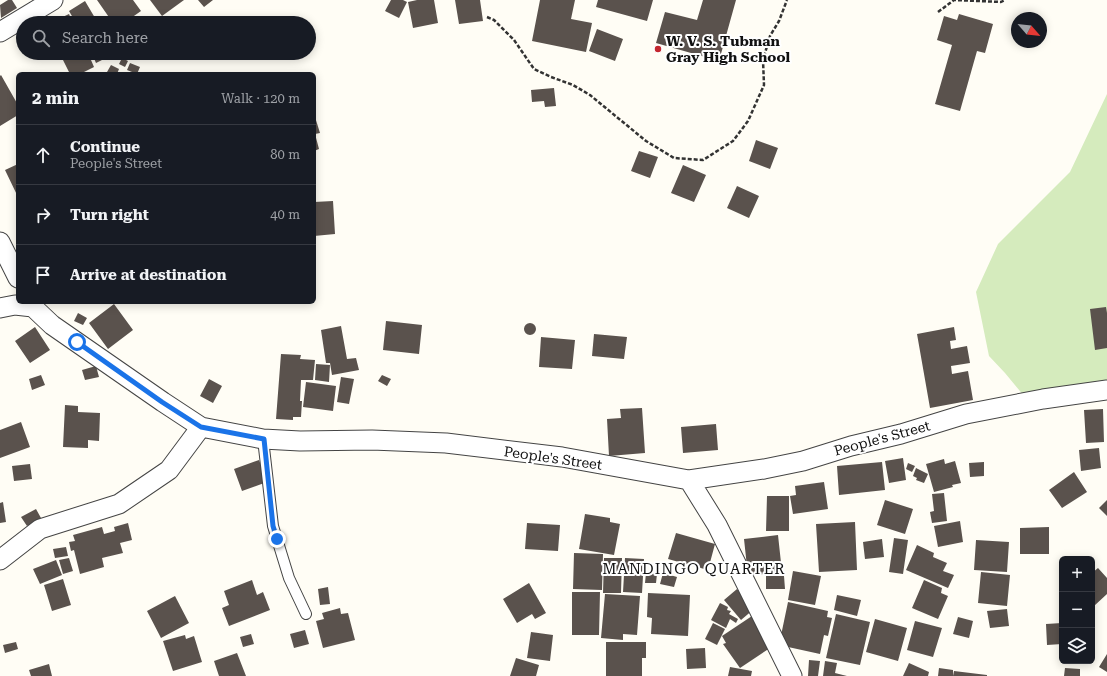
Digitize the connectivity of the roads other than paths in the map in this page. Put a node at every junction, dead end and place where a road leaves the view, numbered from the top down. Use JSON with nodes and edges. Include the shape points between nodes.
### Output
{"nodes":[{"id":1,"x":54,"y":0,"type":"edge"},
{"id":2,"x":27,"y":16,"type":"edge"},
{"id":3,"x":16,"y":23,"type":"edge"},
{"id":4,"x":0,"y":32,"type":"edge"},
{"id":5,"x":0,"y":242,"type":"edge"},
{"id":6,"x":16,"y":274,"type":"edge"},
{"id":7,"x":32,"y":304,"type":"edge"},
{"id":8,"x":0,"y":308,"type":"edge"},
{"id":9,"x":1107,"y":390,"type":"edge"},
{"id":10,"x":201,"y":427,"type":"junction"},
{"id":11,"x":264,"y":439,"type":"junction"},
{"id":12,"x":689,"y":480,"type":"junction"},
{"id":13,"x":0,"y":560,"type":"edge"},
{"id":14,"x":306,"y":614,"type":"dead end"},
{"id":15,"x":792,"y":676,"type":"edge"}],
"edges":[{"from":1,"to":2,"type":"street"},
{"from":3,"to":4,"type":"street"},
{"from":5,"to":6,"type":"street"},
{"from":7,"to":8,"type":"street"},
{"from":7,"to":10,"type":"street","name":"People's Street","via":[[52,325]]},
{"from":9,"to":12,"type":"street","name":"People's Street","via":[[966,414],[803,461]]},
{"from":10,"to":11,"type":"street","name":"People's Street"},
{"from":10,"to":13,"type":"street","via":[[169,470],[119,504],[40,529]]},
{"from":11,"to":12,"type":"street","name":"People's Street","via":[[446,443],[562,457]]},
{"from":11,"to":14,"type":"lane","via":[[273,526],[289,578]]},
{"from":12,"to":15,"type":"street","via":[[717,525]]}]}
